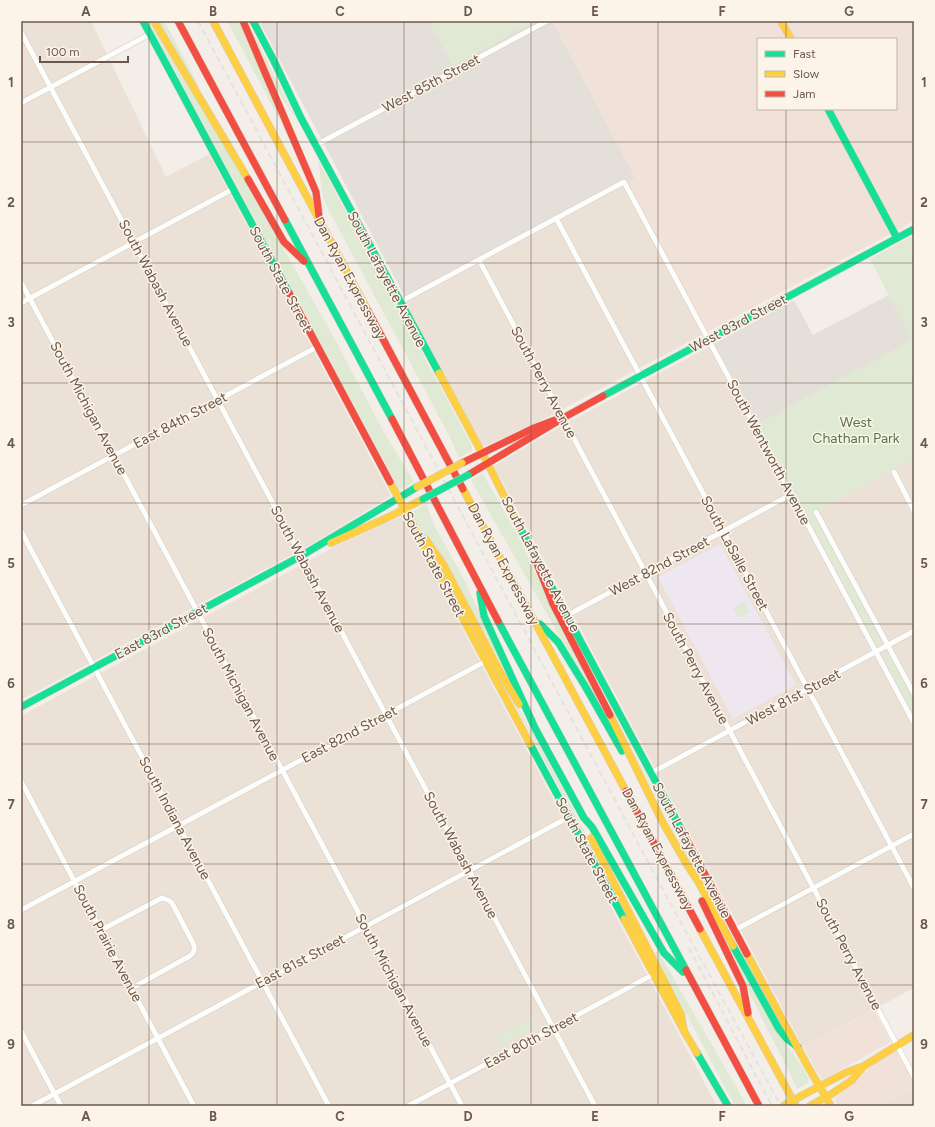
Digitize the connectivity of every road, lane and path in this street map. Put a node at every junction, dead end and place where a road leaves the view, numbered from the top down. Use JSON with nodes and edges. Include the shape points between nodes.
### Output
{"nodes":[{"id":1,"x":143,"y":21,"type":"edge"},
{"id":2,"x":154,"y":21,"type":"edge"},
{"id":3,"x":178,"y":21,"type":"edge"},
{"id":4,"x":213,"y":21,"type":"edge"},
{"id":5,"x":243,"y":21,"type":"edge"},
{"id":6,"x":253,"y":21,"type":"edge"},
{"id":7,"x":547,"y":21,"type":"edge"},
{"id":8,"x":781,"y":21,"type":"edge"},
{"id":9,"x":21,"y":32,"type":"edge"},
{"id":10,"x":150,"y":34,"type":"junction"},
{"id":11,"x":790,"y":38,"type":"edge"},
{"id":12,"x":50,"y":87,"type":"junction"},
{"id":13,"x":21,"y":103,"type":"edge"},
{"id":14,"x":829,"y":110,"type":"edge"},
{"id":15,"x":316,"y":145,"type":"junction"},
{"id":16,"x":233,"y":189,"type":"junction"},
{"id":17,"x":556,"y":218,"type":"junction"},
{"id":18,"x":320,"y":221,"type":"junction"},
{"id":19,"x":914,"y":229,"type":"edge"},
{"id":20,"x":897,"y":238,"type":"junction"},
{"id":21,"x":134,"y":242,"type":"junction"},
{"id":22,"x":479,"y":260,"type":"junction"},
{"id":23,"x":310,"y":267,"type":"junction"},
{"id":24,"x":21,"y":282,"type":"edge"},
{"id":25,"x":30,"y":298,"type":"junction"},
{"id":26,"x":21,"y":302,"type":"edge"},
{"id":27,"x":400,"y":302,"type":"junction"},
{"id":28,"x":708,"y":339,"type":"junction"},
{"id":29,"x":317,"y":347,"type":"junction"},
{"id":30,"x":641,"y":376,"type":"junction"},
{"id":31,"x":218,"y":400,"type":"junction"},
{"id":32,"x":563,"y":418,"type":"junction"},
{"id":33,"x":481,"y":453,"type":"junction"},
{"id":34,"x":114,"y":455,"type":"junction"},
{"id":35,"x":488,"y":464,"type":"junction"},
{"id":36,"x":894,"y":472,"type":"dead end"},
{"id":37,"x":792,"y":494,"type":"junction"},
{"id":38,"x":398,"y":498,"type":"junction"},
{"id":39,"x":21,"y":505,"type":"edge"},
{"id":40,"x":404,"y":509,"type":"junction"},
{"id":41,"x":914,"y":511,"type":"edge"},
{"id":42,"x":816,"y":512,"type":"dead end"},
{"id":43,"x":21,"y":531,"type":"edge"},
{"id":44,"x":724,"y":531,"type":"junction"},
{"id":45,"x":418,"y":535,"type":"junction"},
{"id":46,"x":301,"y":556,"type":"junction"},
{"id":47,"x":534,"y":556,"type":"junction"},
{"id":48,"x":646,"y":573,"type":"junction"},
{"id":49,"x":479,"y":586,"type":"junction"},
{"id":50,"x":197,"y":612,"type":"junction"},
{"id":51,"x":568,"y":615,"type":"junction"},
{"id":52,"x":532,"y":617,"type":"junction"},
{"id":53,"x":914,"y":631,"type":"edge"},
{"id":54,"x":888,"y":645,"type":"junction"},
{"id":55,"x":876,"y":652,"type":"junction"},
{"id":56,"x":486,"y":660,"type":"junction"},
{"id":57,"x":94,"y":667,"type":"junction"},
{"id":58,"x":808,"y":689,"type":"junction"},
{"id":59,"x":914,"y":694,"type":"edge"},
{"id":60,"x":21,"y":707,"type":"edge"},
{"id":61,"x":386,"y":714,"type":"junction"},
{"id":62,"x":914,"y":723,"type":"edge"},
{"id":63,"x":536,"y":728,"type":"junction"},
{"id":64,"x":730,"y":731,"type":"junction"},
{"id":65,"x":282,"y":770,"type":"junction"},
{"id":66,"x":650,"y":773,"type":"junction"},
{"id":67,"x":21,"y":781,"type":"edge"},
{"id":68,"x":642,"y":782,"type":"junction"},
{"id":69,"x":569,"y":817,"type":"junction"},
{"id":70,"x":584,"y":818,"type":"junction"},
{"id":71,"x":179,"y":825,"type":"junction"},
{"id":72,"x":914,"y":834,"type":"edge"},
{"id":73,"x":892,"y":846,"type":"junction"},
{"id":74,"x":688,"y":869,"type":"junction"},
{"id":75,"x":470,"y":871,"type":"junction"},
{"id":76,"x":75,"y":881,"type":"junction"},
{"id":77,"x":813,"y":888,"type":"junction"},
{"id":78,"x":914,"y":888,"type":"edge"},
{"id":79,"x":21,"y":910,"type":"edge"},
{"id":80,"x":366,"y":927,"type":"junction"},
{"id":81,"x":101,"y":930,"type":"junction"},
{"id":82,"x":735,"y":930,"type":"junction"},
{"id":83,"x":654,"y":974,"type":"junction"},
{"id":84,"x":691,"y":980,"type":"junction"},
{"id":85,"x":262,"y":982,"type":"junction"},
{"id":86,"x":132,"y":988,"type":"junction"},
{"id":87,"x":750,"y":1023,"type":"junction"},
{"id":88,"x":554,"y":1028,"type":"junction"},
{"id":89,"x":21,"y":1031,"type":"edge"},
{"id":90,"x":684,"y":1031,"type":"junction"},
{"id":91,"x":914,"y":1035,"type":"edge"},
{"id":92,"x":158,"y":1038,"type":"junction"},
{"id":93,"x":897,"y":1045,"type":"junction"},
{"id":94,"x":798,"y":1047,"type":"junction"},
{"id":95,"x":864,"y":1066,"type":"junction"},
{"id":96,"x":914,"y":1077,"type":"edge"},
{"id":97,"x":450,"y":1084,"type":"junction"},
{"id":98,"x":819,"y":1086,"type":"junction"},
{"id":99,"x":54,"y":1094,"type":"junction"},
{"id":100,"x":826,"y":1097,"type":"junction"},
{"id":101,"x":32,"y":1106,"type":"edge"},
{"id":102,"x":61,"y":1106,"type":"edge"},
{"id":103,"x":194,"y":1106,"type":"edge"},
{"id":104,"x":329,"y":1106,"type":"edge"},
{"id":105,"x":408,"y":1106,"type":"edge"},
{"id":106,"x":462,"y":1106,"type":"edge"},
{"id":107,"x":595,"y":1106,"type":"edge"},
{"id":108,"x":728,"y":1106,"type":"edge"},
{"id":109,"x":759,"y":1106,"type":"edge"},
{"id":110,"x":783,"y":1106,"type":"edge"},
{"id":111,"x":796,"y":1106,"type":"edge"},
{"id":112,"x":810,"y":1106,"type":"edge"},
{"id":113,"x":831,"y":1106,"type":"edge"}],
"edges":[{"from":1,"to":10,"type":"main road","name":"South State Street"},
{"from":2,"to":23,"type":"main road","via":[[230,146],[284,242]]},
{"from":3,"to":23,"type":"main road"},
{"from":4,"to":18,"type":"main road","name":"Dan Ryan Expressway"},
{"from":5,"to":18,"type":"main road","via":[[316,192]]},
{"from":6,"to":15,"type":"main road","name":"South Lafayette Avenue"},
{"from":7,"to":15,"type":"street","name":"West 85th Street"},
{"from":8,"to":11,"type":"main road"},
{"from":9,"to":12,"type":"street","name":"South Wabash Avenue"},
{"from":10,"to":12,"type":"street"},
{"from":10,"to":16,"type":"main road","name":"South State Street"},
{"from":12,"to":13,"type":"street"},
{"from":12,"to":21,"type":"street","name":"South Wabash Avenue"},
{"from":14,"to":20,"type":"main road"},
{"from":15,"to":27,"type":"main road","name":"South Lafayette Avenue"},
{"from":16,"to":21,"type":"street"},
{"from":16,"to":29,"type":"main road","name":"South State Street"},
{"from":17,"to":22,"type":"street"},
{"from":17,"to":28,"type":"street","name":"South Wentworth Avenue","via":[[624,182]]},
{"from":17,"to":30,"type":"street","name":"South LaSalle Street"},
{"from":18,"to":52,"type":"main road","name":"Dan Ryan Expressway"},
{"from":19,"to":20,"type":"main road","name":"West 83rd Street"},
{"from":20,"to":28,"type":"main road","name":"West 83rd Street"},
{"from":21,"to":25,"type":"street"},
{"from":21,"to":31,"type":"street","name":"South Wabash Avenue"},
{"from":22,"to":27,"type":"street"},
{"from":22,"to":32,"type":"street","name":"South Perry Avenue"},
{"from":23,"to":49,"type":"main road"},
{"from":24,"to":25,"type":"street","name":"South Michigan Avenue"},
{"from":25,"to":26,"type":"street"},
{"from":25,"to":34,"type":"street","name":"South Michigan Avenue"},
{"from":27,"to":33,"type":"main road","name":"South Lafayette Avenue"},
{"from":28,"to":30,"type":"main road","name":"West 83rd Street"},
{"from":28,"to":37,"type":"street","name":"South Wentworth Avenue"},
{"from":29,"to":31,"type":"street","name":"East 84th Street"},
{"from":29,"to":38,"type":"main road","name":"South State Street"},
{"from":30,"to":32,"type":"main road","name":"West 83rd Street"},
{"from":30,"to":44,"type":"street","name":"South LaSalle Street"},
{"from":31,"to":34,"type":"street","name":"East 84th Street"},
{"from":31,"to":46,"type":"street","name":"South Wabash Avenue"},
{"from":32,"to":33,"type":"main road","name":"West 83rd Street","via":[[534,428]]},
{"from":32,"to":35,"type":"main road","name":"West 83rd Street"},
{"from":32,"to":48,"type":"street","name":"South Perry Avenue"},
{"from":33,"to":35,"type":"main road","name":"South Lafayette Avenue"},
{"from":33,"to":38,"type":"main road","name":"West 83rd Street","bridge":true},
{"from":34,"to":39,"type":"street","name":"East 84th Street"},
{"from":34,"to":50,"type":"street","name":"South Michigan Avenue"},
{"from":35,"to":40,"type":"main road","name":"West 83rd Street","bridge":true},
{"from":35,"to":47,"type":"main road","name":"South Lafayette Avenue"},
{"from":36,"to":41,"type":"street"},
{"from":37,"to":44,"type":"street","name":"West 82nd Street"},
{"from":37,"to":55,"type":"street","name":"South Wentworth Avenue"},
{"from":38,"to":40,"type":"main road","name":"South State Street"},
{"from":38,"to":46,"type":"main road","name":"East 83rd Street"},
{"from":40,"to":45,"type":"main road","name":"South State Street"},
{"from":40,"to":46,"type":"main road","name":"East 83rd Street"},
{"from":42,"to":54,"type":"street","name":"South Wentworth Avenue"},
{"from":43,"to":57,"type":"street","name":"South Indiana Avenue"},
{"from":44,"to":48,"type":"street","name":"West 82nd Street"},
{"from":44,"to":58,"type":"street","name":"South LaSalle Street"},
{"from":45,"to":56,"type":"main road","name":"South State Street"},
{"from":45,"to":63,"type":"main road","via":[[426,540],[443,564],[500,672]]},
{"from":46,"to":50,"type":"main road","name":"East 83rd Street"},
{"from":46,"to":61,"type":"street","name":"South Wabash Avenue"},
{"from":47,"to":51,"type":"main road","name":"South Lafayette Avenue"},
{"from":47,"to":68,"type":"main road","via":[[556,610]]},
{"from":48,"to":51,"type":"street","name":"West 82nd Street"},
{"from":48,"to":64,"type":"street","name":"South Perry Avenue"},
{"from":49,"to":63,"type":"main road","via":[[484,616]]},
{"from":49,"to":84,"type":"main road"},
{"from":50,"to":57,"type":"main road","name":"East 83rd Street"},
{"from":50,"to":65,"type":"street","name":"South Michigan Avenue"},
{"from":51,"to":66,"type":"main road","name":"South Lafayette Avenue"},
{"from":52,"to":68,"type":"main road","via":[[558,642],[631,768]]},
{"from":52,"to":87,"type":"main road","name":"Dan Ryan Expressway"},
{"from":53,"to":54,"type":"street","name":"West 81st Street"},
{"from":54,"to":55,"type":"street","name":"West 81st Street"},
{"from":54,"to":59,"type":"street","name":"South Wentworth Avenue"},
{"from":55,"to":58,"type":"street","name":"West 81st Street"},
{"from":55,"to":62,"type":"street","name":"South Wentworth Avenue"},
{"from":56,"to":61,"type":"street","name":"East 82nd Street"},
{"from":56,"to":69,"type":"main road","name":"South State Street"},
{"from":57,"to":60,"type":"main road","name":"East 83rd Street"},
{"from":57,"to":71,"type":"street","name":"South Indiana Avenue"},
{"from":58,"to":64,"type":"street","name":"West 81st Street"},
{"from":58,"to":73,"type":"street","name":"South LaSalle Street"},
{"from":61,"to":65,"type":"street","name":"East 82nd Street"},
{"from":61,"to":75,"type":"street","name":"South Wabash Avenue"},
{"from":63,"to":70,"type":"main road"},
{"from":64,"to":66,"type":"street","name":"West 81st Street"},
{"from":64,"to":77,"type":"street","name":"South Perry Avenue"},
{"from":65,"to":71,"type":"street","name":"East 82nd Street"},
{"from":65,"to":80,"type":"street","name":"South Michigan Avenue"},
{"from":66,"to":82,"type":"main road","name":"South Lafayette Avenue"},
{"from":67,"to":76,"type":"street","name":"South Prairie Avenue"},
{"from":68,"to":74,"type":"main road"},
{"from":69,"to":75,"type":"street","name":"East 81st Street"},
{"from":69,"to":83,"type":"main road","name":"South State Street"},
{"from":70,"to":84,"type":"main road","via":[[592,827],[664,953]]},
{"from":70,"to":90,"type":"main road","via":[[587,830],[681,1014]]},
{"from":71,"to":76,"type":"street","name":"East 82nd Street"},
{"from":71,"to":85,"type":"street","name":"South Indiana Avenue"},
{"from":72,"to":73,"type":"street"},
{"from":73,"to":77,"type":"street"},
{"from":73,"to":78,"type":"street","name":"South LaSalle Street"},
{"from":74,"to":87,"type":"main road","via":[[743,986]]},
{"from":74,"to":94,"type":"main road","via":[[779,1029]]},
{"from":75,"to":80,"type":"street","name":"East 81st Street"},
{"from":75,"to":88,"type":"street","name":"South Wabash Avenue"},
{"from":76,"to":79,"type":"street","name":"East 82nd Street"},
{"from":76,"to":81,"type":"street","name":"South Prairie Avenue"},
{"from":77,"to":82,"type":"street"},
{"from":77,"to":93,"type":"street","name":"South Perry Avenue"},
{"from":80,"to":85,"type":"street","name":"East 81st Street"},
{"from":80,"to":97,"type":"street","name":"South Michigan Avenue"},
{"from":81,"to":86,"type":"street","name":"South Prairie Avenue"},
{"from":81,"to":86,"type":"street","via":[[162,898],[172,903],[194,945],[194,951],[190,956]]},
{"from":82,"to":94,"type":"main road","name":"South Lafayette Avenue"},
{"from":83,"to":88,"type":"street","name":"East 80th Street"},
{"from":83,"to":90,"type":"main road","name":"South State Street"},
{"from":84,"to":109,"type":"main road"},
{"from":85,"to":92,"type":"street","name":"East 81st Street"},
{"from":85,"to":104,"type":"street","name":"South Indiana Avenue"},
{"from":86,"to":92,"type":"street","name":"South Prairie Avenue"},
{"from":87,"to":111,"type":"main road","name":"Dan Ryan Expressway"},
{"from":88,"to":97,"type":"street","name":"East 80th Street"},
{"from":88,"to":107,"type":"street","name":"South Wabash Avenue"},
{"from":89,"to":99,"type":"street"},
{"from":90,"to":108,"type":"main road","name":"South State Street"},
{"from":91,"to":93,"type":"main road"},
{"from":92,"to":99,"type":"street","name":"East 81st Street"},
{"from":92,"to":103,"type":"street","name":"South Prairie Avenue"},
{"from":93,"to":95,"type":"main road"},
{"from":93,"to":96,"type":"street","name":"South Perry Avenue"},
{"from":94,"to":98,"type":"main road","name":"South Lafayette Avenue"},
{"from":95,"to":98,"type":"main road"},
{"from":95,"to":100,"type":"main road","via":[[852,1080]]},
{"from":97,"to":105,"type":"street","name":"East 80th Street"},
{"from":97,"to":106,"type":"street","name":"South Michigan Avenue"},
{"from":98,"to":100,"type":"main road","name":"South Lafayette Avenue"},
{"from":98,"to":110,"type":"main road","bridge":true},
{"from":99,"to":101,"type":"street","name":"East 81st Street"},
{"from":99,"to":102,"type":"street"},
{"from":100,"to":112,"type":"main road"},
{"from":100,"to":113,"type":"main road","name":"South Lafayette Avenue"}]}
